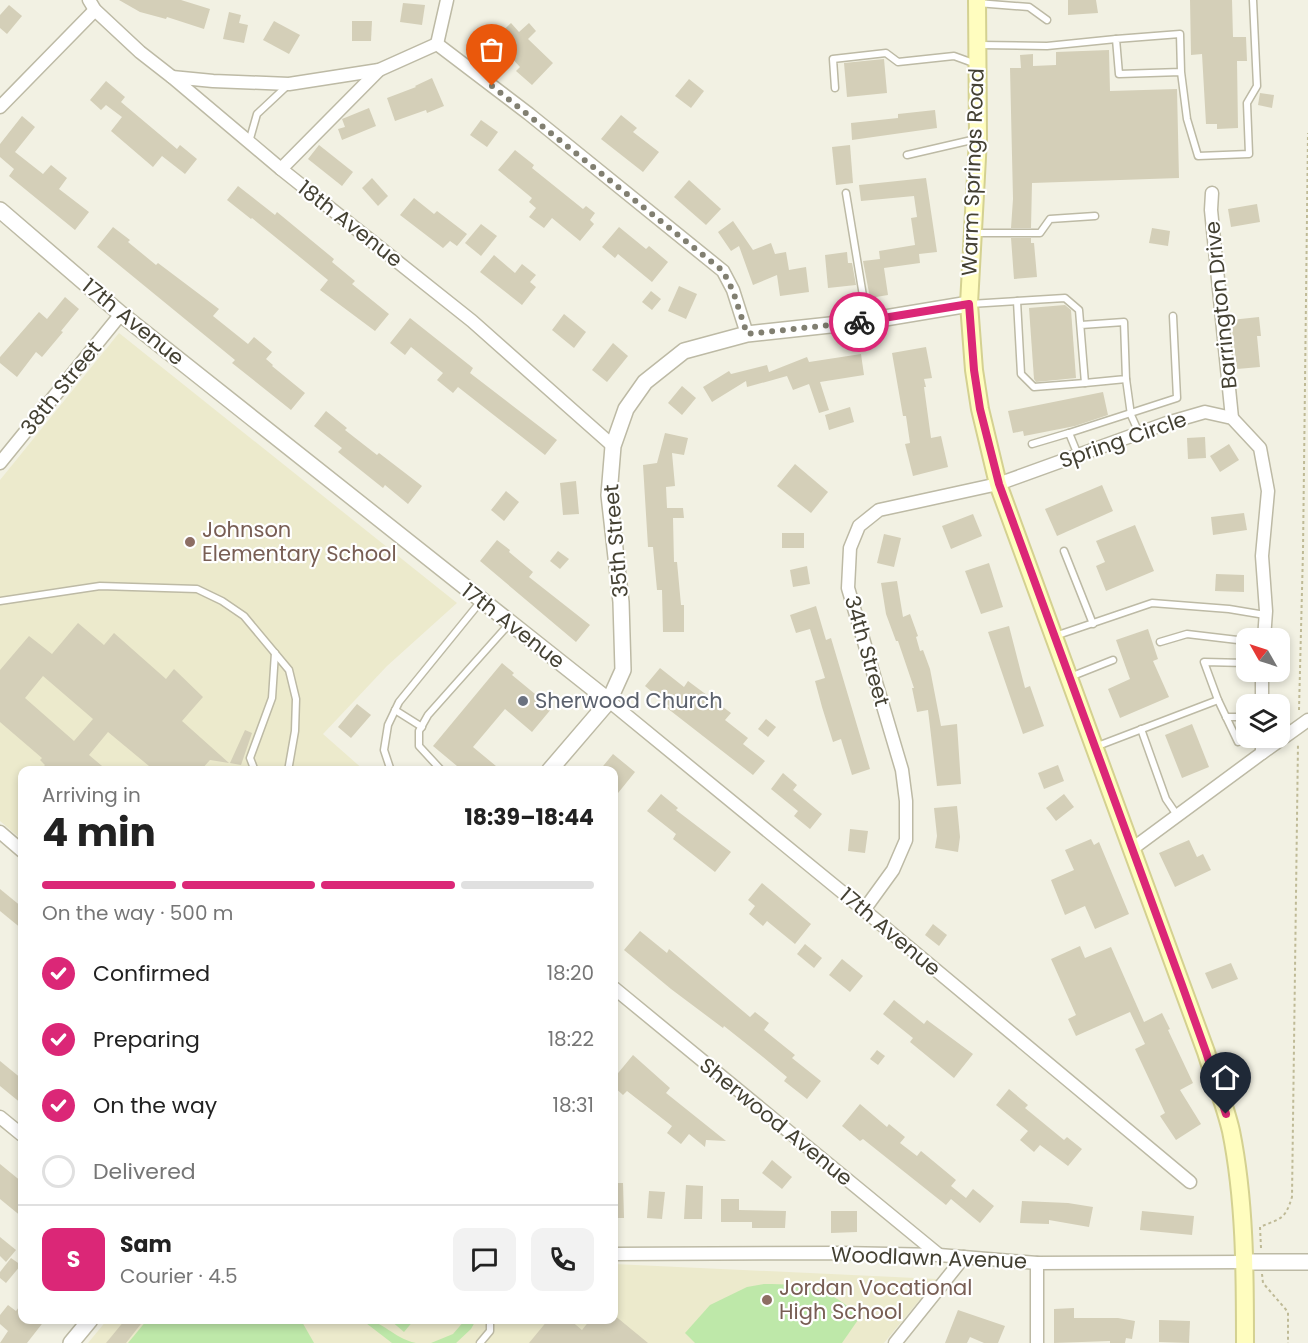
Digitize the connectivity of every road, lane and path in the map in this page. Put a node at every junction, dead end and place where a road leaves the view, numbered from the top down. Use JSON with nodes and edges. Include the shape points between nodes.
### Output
{"nodes":[{"id":1,"x":447,"y":0,"type":"edge"},
{"id":2,"x":1253,"y":0,"type":"edge"},
{"id":3,"x":977,"y":2,"type":"edge"},
{"id":4,"x":1029,"y":3,"type":"edge"},
{"id":5,"x":92,"y":5,"type":"edge"},
{"id":6,"x":1047,"y":20,"type":"dead end"},
{"id":7,"x":1116,"y":39,"type":"junction"},
{"id":8,"x":437,"y":44,"type":"junction"},
{"id":9,"x":976,"y":45,"type":"junction"},
{"id":10,"x":977,"y":64,"type":"junction"},
{"id":11,"x":379,"y":70,"type":"junction"},
{"id":12,"x":1181,"y":72,"type":"junction"},
{"id":13,"x":172,"y":77,"type":"junction"},
{"id":14,"x":289,"y":84,"type":"junction"},
{"id":15,"x":835,"y":88,"type":"dead end"},
{"id":16,"x":0,"y":107,"type":"edge"},
{"id":17,"x":1308,"y":134,"type":"edge"},
{"id":18,"x":978,"y":139,"type":"junction"},
{"id":19,"x":249,"y":142,"type":"junction"},
{"id":20,"x":907,"y":155,"type":"dead end"},
{"id":21,"x":280,"y":169,"type":"junction"},
{"id":22,"x":1212,"y":192,"type":"dead end"},
{"id":23,"x":846,"y":193,"type":"dead end"},
{"id":24,"x":0,"y":210,"type":"edge"},
{"id":25,"x":1095,"y":216,"type":"dead end"},
{"id":26,"x":973,"y":233,"type":"junction"},
{"id":27,"x":1017,"y":301,"type":"junction"},
{"id":28,"x":969,"y":304,"type":"junction"},
{"id":29,"x":121,"y":314,"type":"junction"},
{"id":30,"x":1173,"y":316,"type":"dead end"},
{"id":31,"x":867,"y":321,"type":"junction"},
{"id":32,"x":1081,"y":326,"type":"junction"},
{"id":33,"x":747,"y":334,"type":"junction"},
{"id":34,"x":1126,"y":379,"type":"junction"},
{"id":35,"x":1085,"y":383,"type":"junction"},
{"id":36,"x":1131,"y":415,"type":"junction"},
{"id":37,"x":1232,"y":418,"type":"junction"},
{"id":38,"x":1069,"y":433,"type":"junction"},
{"id":39,"x":1139,"y":433,"type":"junction"},
{"id":40,"x":1032,"y":444,"type":"dead end"},
{"id":41,"x":613,"y":446,"type":"junction"},
{"id":42,"x":1078,"y":455,"type":"junction"},
{"id":43,"x":0,"y":462,"type":"edge"},
{"id":44,"x":999,"y":484,"type":"junction"},
{"id":45,"x":1064,"y":551,"type":"dead end"},
{"id":46,"x":0,"y":601,"type":"edge"},
{"id":47,"x":482,"y":601,"type":"junction"},
{"id":48,"x":1265,"y":615,"type":"junction"},
{"id":49,"x":510,"y":623,"type":"junction"},
{"id":50,"x":1093,"y":624,"type":"junction"},
{"id":51,"x":1264,"y":628,"type":"edge"},
{"id":52,"x":1054,"y":637,"type":"junction"},
{"id":53,"x":1236,"y":640,"type":"edge"},
{"id":54,"x":1160,"y":642,"type":"dead end"},
{"id":55,"x":275,"y":652,"type":"junction"},
{"id":56,"x":1113,"y":660,"type":"dead end"},
{"id":57,"x":1236,"y":663,"type":"edge"},
{"id":58,"x":1069,"y":677,"type":"junction"},
{"id":59,"x":1218,"y":700,"type":"junction"},
{"id":60,"x":609,"y":701,"type":"junction"},
{"id":61,"x":395,"y":710,"type":"junction"},
{"id":62,"x":1226,"y":717,"type":"junction"},
{"id":63,"x":1236,"y":717,"type":"edge"},
{"id":64,"x":1303,"y":724,"type":"edge"},
{"id":65,"x":422,"y":727,"type":"junction"},
{"id":66,"x":1141,"y":729,"type":"junction"},
{"id":67,"x":1236,"y":738,"type":"edge"},
{"id":68,"x":1095,"y":747,"type":"junction"},
{"id":69,"x":1262,"y":748,"type":"edge"},
{"id":70,"x":1262,"y":753,"type":"junction"},
{"id":71,"x":253,"y":766,"type":"edge"},
{"id":72,"x":290,"y":766,"type":"edge"},
{"id":73,"x":389,"y":766,"type":"edge"},
{"id":74,"x":437,"y":766,"type":"edge"},
{"id":75,"x":553,"y":766,"type":"edge"},
{"id":76,"x":1178,"y":815,"type":"junction"},
{"id":77,"x":0,"y":832,"type":"edge"},
{"id":78,"x":18,"y":848,"type":"edge"},
{"id":79,"x":1132,"y":849,"type":"junction"},
{"id":80,"x":864,"y":910,"type":"junction"},
{"id":81,"x":618,"y":991,"type":"edge"},
{"id":82,"x":0,"y":1117,"type":"edge"},
{"id":83,"x":18,"y":1133,"type":"edge"},
{"id":84,"x":1190,"y":1182,"type":"dead end"},
{"id":85,"x":618,"y":1254,"type":"edge"},
{"id":86,"x":939,"y":1255,"type":"junction"},
{"id":87,"x":964,"y":1257,"type":"junction"},
{"id":88,"x":1253,"y":1262,"type":"junction"},
{"id":89,"x":1308,"y":1262,"type":"edge"},
{"id":90,"x":1037,"y":1263,"type":"junction"},
{"id":91,"x":87,"y":1324,"type":"edge"},
{"id":92,"x":490,"y":1324,"type":"edge"},
{"id":93,"x":71,"y":1343,"type":"edge"},
{"id":94,"x":480,"y":1343,"type":"edge"},
{"id":95,"x":895,"y":1343,"type":"edge"},
{"id":96,"x":1037,"y":1343,"type":"edge"},
{"id":97,"x":1245,"y":1343,"type":"edge"},
{"id":98,"x":1288,"y":1343,"type":"edge"}],
"edges":[{"from":1,"to":8,"type":"street"},
{"from":2,"to":12,"type":"lane","via":[[1257,86],[1247,103],[1249,154],[1198,156],[1187,119]]},
{"from":3,"to":4,"type":"lane"},
{"from":3,"to":9,"type":"main road","name":"Warm Springs Road"},
{"from":4,"to":6,"type":"lane"},
{"from":5,"to":13,"type":"street","name":"18th Avenue"},
{"from":5,"to":16,"type":"street"},
{"from":7,"to":9,"type":"lane","via":[[1047,46]]},
{"from":7,"to":12,"type":"lane","via":[[1119,74]]},
{"from":7,"to":12,"type":"lane","via":[[1180,34]]},
{"from":8,"to":11,"type":"street"},
{"from":8,"to":33,"type":"street","via":[[723,271]]},
{"from":9,"to":10,"type":"main road","name":"Warm Springs Road"},
{"from":10,"to":15,"type":"lane","via":[[954,56],[898,62],[886,53],[833,59]]},
{"from":10,"to":18,"type":"main road","name":"Warm Springs Road"},
{"from":11,"to":14,"type":"street"},
{"from":11,"to":21,"type":"street"},
{"from":13,"to":14,"type":"street"},
{"from":13,"to":19,"type":"street","name":"18th Avenue"},
{"from":14,"to":19,"type":"lane","via":[[257,114]]},
{"from":17,"to":64,"type":"path"},
{"from":18,"to":20,"type":"lane"},
{"from":18,"to":26,"type":"main road","name":"Warm Springs Road"},
{"from":19,"to":21,"type":"street","name":"18th Avenue"},
{"from":21,"to":41,"type":"street","name":"18th Avenue","via":[[472,321]]},
{"from":22,"to":37,"type":"street","name":"Barrington Drive"},
{"from":23,"to":31,"type":"lane"},
{"from":24,"to":29,"type":"street","name":"17th Avenue"},
{"from":25,"to":26,"type":"lane","via":[[1050,219],[1040,233]]},
{"from":26,"to":28,"type":"main road","name":"Warm Springs Road"},
{"from":27,"to":28,"type":"lane"},
{"from":27,"to":32,"type":"lane","via":[[1065,297],[1079,310]]},
{"from":27,"to":35,"type":"lane","via":[[1021,375],[1034,387]]},
{"from":28,"to":31,"type":"street","name":"35th Street"},
{"from":28,"to":44,"type":"main road","name":"Warm Springs Road","via":[[980,409]]},
{"from":29,"to":43,"type":"street","name":"38th Street"},
{"from":29,"to":47,"type":"street","name":"17th Avenue"},
{"from":30,"to":36,"type":"lane","via":[[1177,398]]},
{"from":31,"to":33,"type":"street","name":"35th Street"},
{"from":32,"to":34,"type":"lane","via":[[1124,322]]},
{"from":32,"to":35,"type":"lane"},
{"from":33,"to":41,"type":"street","name":"35th Street","via":[[684,351],[645,382],[626,409]]},
{"from":34,"to":35,"type":"lane"},
{"from":34,"to":36,"type":"lane"},
{"from":36,"to":38,"type":"lane"},
{"from":36,"to":39,"type":"lane"},
{"from":37,"to":39,"type":"street","name":"Spring Circle","via":[[1205,412]]},
{"from":37,"to":48,"type":"street","via":[[1260,448],[1268,491],[1262,556]]},
{"from":38,"to":40,"type":"lane"},
{"from":38,"to":42,"type":"lane"},
{"from":39,"to":42,"type":"street","name":"Spring Circle"},
{"from":41,"to":60,"type":"street","name":"35th Street","via":[[609,495],[621,602],[623,670]]},
{"from":42,"to":44,"type":"street","name":"Spring Circle"},
{"from":44,"to":52,"type":"main road","name":"Warm Springs Road"},
{"from":44,"to":80,"type":"street","name":"34th Street","via":[[879,510],[860,526],[850,548],[848,588],[902,770],[906,801],[906,840],[893,870]]},
{"from":45,"to":50,"type":"lane"},
{"from":46,"to":55,"type":"lane","via":[[100,586],[197,590],[244,616]]},
{"from":47,"to":49,"type":"street","name":"17th Avenue"},
{"from":47,"to":61,"type":"lane"},
{"from":48,"to":50,"type":"lane","via":[[1152,603]]},
{"from":48,"to":51,"type":"street"},
{"from":49,"to":60,"type":"street","name":"17th Avenue"},
{"from":49,"to":65,"type":"lane"},
{"from":50,"to":52,"type":"lane"},
{"from":52,"to":58,"type":"main road","name":"Warm Springs Road"},
{"from":53,"to":54,"type":"lane","via":[[1187,634]]},
{"from":55,"to":71,"type":"lane","via":[[272,698],[250,758]]},
{"from":55,"to":72,"type":"lane","via":[[289,670],[296,699]]},
{"from":56,"to":58,"type":"lane"},
{"from":57,"to":59,"type":"lane","via":[[1204,662]]},
{"from":58,"to":68,"type":"main road","name":"Warm Springs Road"},
{"from":59,"to":62,"type":"lane"},
{"from":59,"to":66,"type":"lane"},
{"from":60,"to":75,"type":"street","name":"35th Street"},
{"from":60,"to":80,"type":"street","name":"17th Avenue"},
{"from":61,"to":65,"type":"lane"},
{"from":61,"to":73,"type":"lane","via":[[384,750]]},
{"from":62,"to":63,"type":"lane"},
{"from":62,"to":67,"type":"lane"},
{"from":64,"to":70,"type":"street"},
{"from":64,"to":88,"type":"path","via":[[1296,785],[1293,1197],[1288,1212],[1260,1227]]},
{"from":65,"to":74,"type":"lane","via":[[419,746]]},
{"from":66,"to":68,"type":"lane"},
{"from":66,"to":76,"type":"lane","via":[[1166,799]]},
{"from":68,"to":79,"type":"main road","name":"Warm Springs Road"},
{"from":69,"to":70,"type":"street"},
{"from":70,"to":76,"type":"street"},
{"from":76,"to":79,"type":"street"},
{"from":77,"to":78,"type":"street"},
{"from":79,"to":88,"type":"main road","name":"Warm Springs Road","via":[[1230,1128]]},
{"from":80,"to":84,"type":"street","name":"17th Avenue"},
{"from":81,"to":86,"type":"street","name":"Sherwood Avenue"},
{"from":82,"to":83,"type":"street"},
{"from":85,"to":86,"type":"street","name":"Woodlawn Avenue"},
{"from":86,"to":87,"type":"street","name":"Woodlawn Avenue"},
{"from":87,"to":90,"type":"street","name":"Woodlawn Avenue"},
{"from":87,"to":95,"type":"street"},
{"from":88,"to":89,"type":"street"},
{"from":88,"to":90,"type":"street","name":"Woodlawn Avenue"},
{"from":88,"to":97,"type":"main road","name":"Warm Springs Road"},
{"from":88,"to":98,"type":"path","via":[[1263,1283],[1288,1312]]},
{"from":90,"to":96,"type":"street"},
{"from":91,"to":93,"type":"street"},
{"from":92,"to":94,"type":"lane","via":[[490,1331]]}]}
